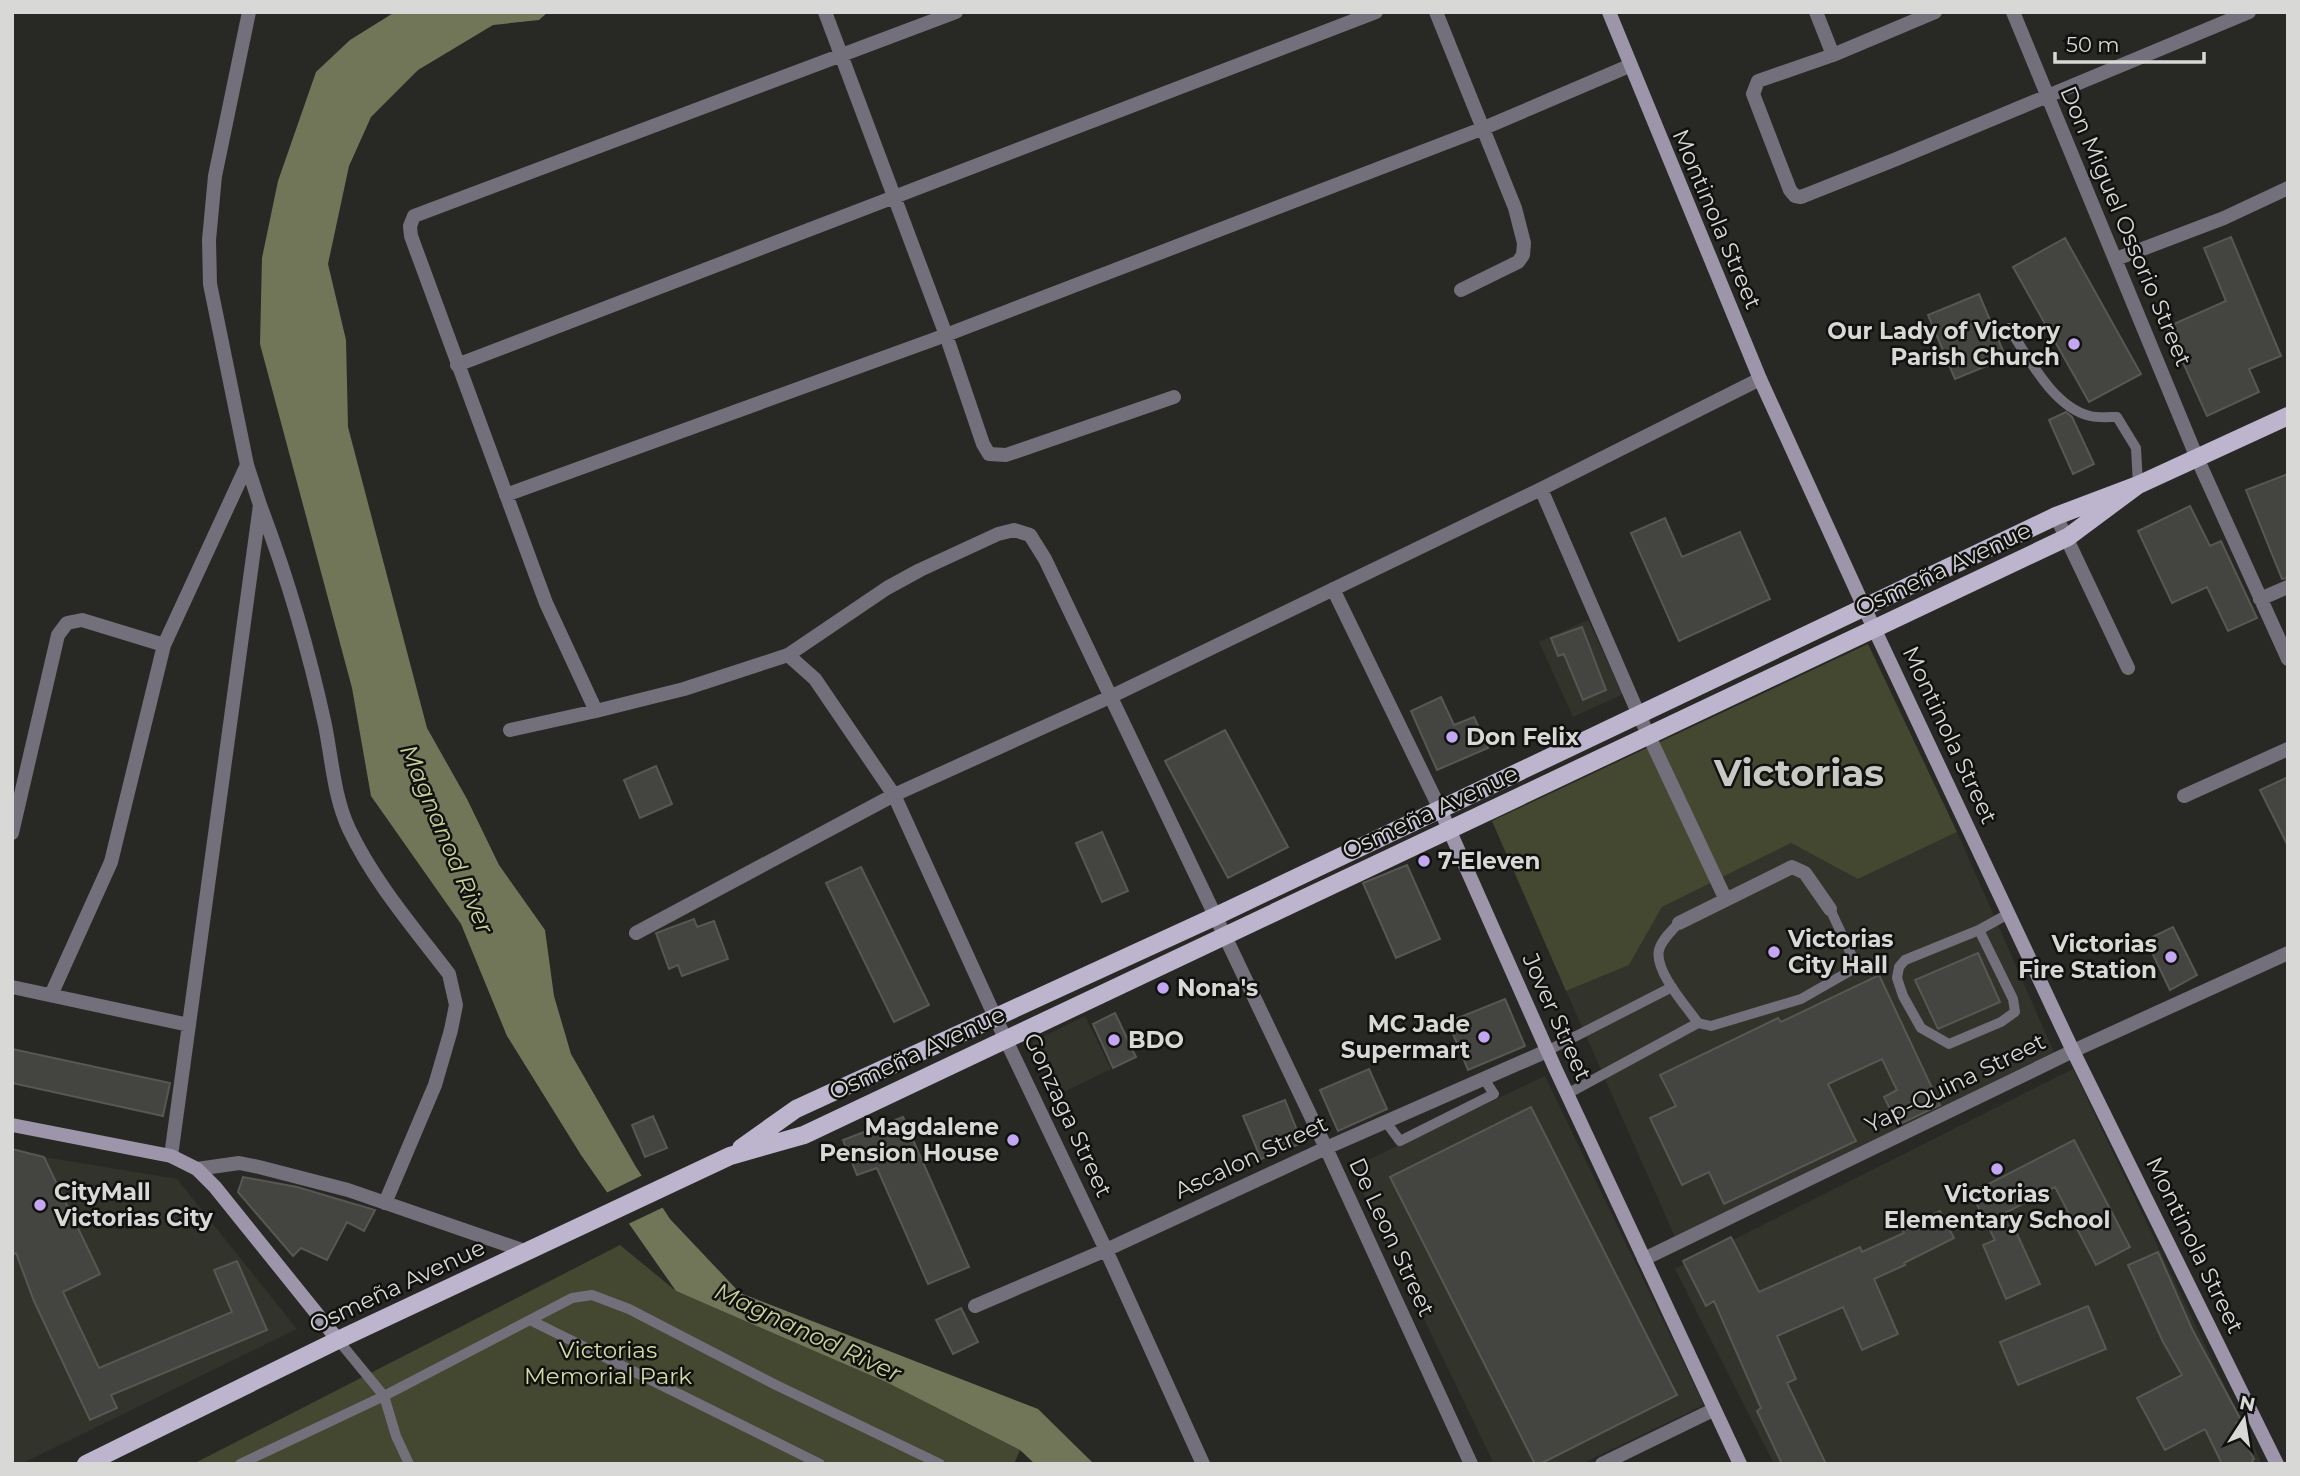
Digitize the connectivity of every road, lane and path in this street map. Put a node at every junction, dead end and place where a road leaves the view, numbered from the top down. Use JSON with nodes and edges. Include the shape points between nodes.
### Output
{"nodes":[{"id":1,"x":248,"y":12,"type":"edge"},
{"id":2,"x":825,"y":12,"type":"edge"},
{"id":3,"x":956,"y":12,"type":"edge"},
{"id":4,"x":1376,"y":12,"type":"edge"},
{"id":5,"x":1436,"y":12,"type":"edge"},
{"id":6,"x":1609,"y":12,"type":"edge"},
{"id":7,"x":1816,"y":12,"type":"edge"},
{"id":8,"x":1935,"y":12,"type":"edge"},
{"id":9,"x":2013,"y":12,"type":"edge"},
{"id":10,"x":2249,"y":12,"type":"edge"},
{"id":11,"x":1833,"y":55,"type":"junction"},
{"id":12,"x":841,"y":57,"type":"junction"},
{"id":13,"x":1629,"y":66,"type":"junction"},
{"id":14,"x":2047,"y":97,"type":"junction"},
{"id":15,"x":1484,"y":128,"type":"junction"},
{"id":16,"x":2288,"y":188,"type":"edge"},
{"id":17,"x":894,"y":197,"type":"junction"},
{"id":18,"x":2116,"y":259,"type":"junction"},
{"id":19,"x":1461,"y":290,"type":"dead end"},
{"id":20,"x":2009,"y":328,"type":"dead end"},
{"id":21,"x":946,"y":335,"type":"junction"},
{"id":22,"x":457,"y":365,"type":"junction"},
{"id":23,"x":1760,"y":379,"type":"junction"},
{"id":24,"x":1174,"y":397,"type":"dead end"},
{"id":25,"x":2288,"y":416,"type":"edge"},
{"id":26,"x":2197,"y":458,"type":"junction"},
{"id":27,"x":247,"y":465,"type":"junction"},
{"id":28,"x":2138,"y":485,"type":"junction"},
{"id":29,"x":1541,"y":488,"type":"junction"},
{"id":30,"x":506,"y":495,"type":"junction"},
{"id":31,"x":260,"y":505,"type":"junction"},
{"id":32,"x":2056,"y":516,"type":"junction"},
{"id":33,"x":2068,"y":537,"type":"junction"},
{"id":34,"x":2288,"y":587,"type":"edge"},
{"id":35,"x":1333,"y":589,"type":"junction"},
{"id":36,"x":2260,"y":599,"type":"junction"},
{"id":37,"x":1864,"y":607,"type":"junction"},
{"id":38,"x":1874,"y":629,"type":"junction"},
{"id":39,"x":164,"y":645,"type":"junction"},
{"id":40,"x":788,"y":654,"type":"junction"},
{"id":41,"x":2288,"y":659,"type":"edge"},
{"id":42,"x":2128,"y":668,"type":"dead end"},
{"id":43,"x":1110,"y":697,"type":"junction"},
{"id":44,"x":596,"y":711,"type":"junction"},
{"id":45,"x":1639,"y":715,"type":"junction"},
{"id":46,"x":510,"y":730,"type":"dead end"},
{"id":47,"x":1649,"y":737,"type":"junction"},
{"id":48,"x":2288,"y":750,"type":"edge"},
{"id":49,"x":894,"y":795,"type":"junction"},
{"id":50,"x":2184,"y":796,"type":"dead end"},
{"id":51,"x":1440,"y":809,"type":"junction"},
{"id":52,"x":1449,"y":830,"type":"junction"},
{"id":53,"x":12,"y":833,"type":"edge"},
{"id":54,"x":1726,"y":900,"type":"junction"},
{"id":55,"x":1830,"y":909,"type":"joint"},
{"id":56,"x":2008,"y":914,"type":"junction"},
{"id":57,"x":1214,"y":917,"type":"junction"},
{"id":58,"x":1679,"y":923,"type":"joint"},
{"id":59,"x":1979,"y":930,"type":"junction"},
{"id":60,"x":636,"y":933,"type":"dead end"},
{"id":61,"x":1224,"y":936,"type":"junction"},
{"id":62,"x":2288,"y":953,"type":"edge"},
{"id":63,"x":12,"y":987,"type":"edge"},
{"id":64,"x":1672,"y":987,"type":"junction"},
{"id":65,"x":51,"y":995,"type":"junction"},
{"id":66,"x":996,"y":1019,"type":"junction"},
{"id":67,"x":1698,"y":1023,"type":"junction"},
{"id":68,"x":189,"y":1026,"type":"junction"},
{"id":69,"x":1007,"y":1038,"type":"junction"},
{"id":70,"x":1547,"y":1051,"type":"junction"},
{"id":71,"x":2073,"y":1051,"type":"junction"},
{"id":72,"x":1485,"y":1079,"type":"junction"},
{"id":73,"x":1567,"y":1094,"type":"junction"},
{"id":74,"x":1386,"y":1122,"type":"junction"},
{"id":75,"x":12,"y":1125,"type":"edge"},
{"id":76,"x":1326,"y":1148,"type":"junction"},
{"id":77,"x":171,"y":1156,"type":"junction"},
{"id":78,"x":730,"y":1156,"type":"junction"},
{"id":79,"x":197,"y":1169,"type":"junction"},
{"id":80,"x":385,"y":1203,"type":"junction"},
{"id":81,"x":1106,"y":1250,"type":"junction"},
{"id":82,"x":528,"y":1252,"type":"junction"},
{"id":83,"x":1644,"y":1259,"type":"junction"},
{"id":84,"x":975,"y":1306,"type":"dead end"},
{"id":85,"x":530,"y":1320,"type":"junction"},
{"id":86,"x":338,"y":1340,"type":"junction"},
{"id":87,"x":384,"y":1396,"type":"junction"},
{"id":88,"x":1713,"y":1410,"type":"junction"},
{"id":89,"x":86,"y":1464,"type":"edge"},
{"id":90,"x":240,"y":1464,"type":"edge"},
{"id":91,"x":409,"y":1464,"type":"edge"},
{"id":92,"x":820,"y":1464,"type":"edge"},
{"id":93,"x":940,"y":1464,"type":"edge"},
{"id":94,"x":1203,"y":1464,"type":"edge"},
{"id":95,"x":1471,"y":1464,"type":"edge"},
{"id":96,"x":1602,"y":1464,"type":"edge"},
{"id":97,"x":1740,"y":1464,"type":"edge"},
{"id":98,"x":2277,"y":1464,"type":"edge"}],
"edges":[{"from":1,"to":27,"type":"street","via":[[215,176],[209,240],[210,284]]},
{"from":2,"to":12,"type":"street"},
{"from":3,"to":12,"type":"street"},
{"from":4,"to":17,"type":"street"},
{"from":5,"to":15,"type":"street"},
{"from":6,"to":13,"type":"street","name":"Montinola Street"},
{"from":7,"to":11,"type":"street"},
{"from":8,"to":11,"type":"street"},
{"from":9,"to":14,"type":"street","name":"Don Miguel Ossorio Street"},
{"from":10,"to":14,"type":"street"},
{"from":11,"to":14,"type":"street","via":[[1758,81],[1754,88],[1795,196]]},
{"from":12,"to":17,"type":"street"},
{"from":12,"to":22,"type":"street","via":[[414,216],[411,236]]},
{"from":13,"to":15,"type":"street"},
{"from":13,"to":23,"type":"street","name":"Montinola Street"},
{"from":14,"to":18,"type":"street","name":"Don Miguel Ossorio Street"},
{"from":15,"to":19,"type":"street","via":[[1522,231],[1523,255],[1518,262]]},
{"from":15,"to":21,"type":"street"},
{"from":16,"to":18,"type":"street"},
{"from":17,"to":21,"type":"street"},
{"from":17,"to":22,"type":"street"},
{"from":18,"to":26,"type":"street","name":"Don Miguel Ossorio Street"},
{"from":20,"to":28,"type":"lane","via":[[2046,386],[2089,416],[2117,417],[2136,448]]},
{"from":21,"to":24,"type":"street","via":[[983,444],[995,456]]},
{"from":21,"to":30,"type":"street"},
{"from":22,"to":30,"type":"street"},
{"from":23,"to":29,"type":"street"},
{"from":23,"to":37,"type":"street","name":"Montinola Street"},
{"from":25,"to":26,"type":"main road","name":"Osmeña Avenue"},
{"from":26,"to":28,"type":"main road","name":"Osmeña Avenue"},
{"from":26,"to":36,"type":"street","name":"Don Miguel Ossorio Street"},
{"from":27,"to":31,"type":"street"},
{"from":27,"to":39,"type":"street"},
{"from":28,"to":32,"type":"main road","name":"Osmeña Avenue"},
{"from":28,"to":33,"type":"main road","name":"Osmeña Avenue"},
{"from":29,"to":35,"type":"street"},
{"from":29,"to":45,"type":"street"},
{"from":30,"to":44,"type":"street","via":[[546,603]]},
{"from":31,"to":68,"type":"street"},
{"from":31,"to":80,"type":"street","via":[[299,628],[348,828],[377,877],[449,974],[454,990],[451,1030],[435,1085]]},
{"from":32,"to":33,"type":"street"},
{"from":32,"to":37,"type":"main road","name":"Osmeña Avenue"},
{"from":33,"to":38,"type":"main road","name":"Osmeña Avenue"},
{"from":33,"to":42,"type":"street"},
{"from":34,"to":36,"type":"street"},
{"from":35,"to":43,"type":"street"},
{"from":35,"to":51,"type":"street","name":"Jover Street"},
{"from":36,"to":41,"type":"street","name":"Don Miguel Ossorio Street"},
{"from":37,"to":38,"type":"street","name":"Montinola Street"},
{"from":37,"to":45,"type":"main road","name":"Osmeña Avenue"},
{"from":38,"to":47,"type":"main road","name":"Osmeña Avenue"},
{"from":38,"to":56,"type":"street","name":"Montinola Street"},
{"from":39,"to":53,"type":"street","via":[[82,620],[67,623],[58,635]]},
{"from":39,"to":65,"type":"street","via":[[111,862]]},
{"from":40,"to":43,"type":"street","name":"De Leon Street","via":[[919,570],[1014,530],[1030,535],[1045,559]]},
{"from":40,"to":44,"type":"street","name":"De Leon Street"},
{"from":40,"to":49,"type":"street","name":"Gonzaga Street","via":[[815,679]]},
{"from":43,"to":49,"type":"street"},
{"from":43,"to":57,"type":"street","name":"De Leon Street"},
{"from":44,"to":46,"type":"street","name":"De Leon Street"},
{"from":45,"to":47,"type":"street"},
{"from":45,"to":51,"type":"main road","name":"Osmeña Avenue"},
{"from":47,"to":52,"type":"main road","name":"Osmeña Avenue"},
{"from":47,"to":54,"type":"street"},
{"from":48,"to":50,"type":"street"},
{"from":49,"to":60,"type":"street"},
{"from":49,"to":66,"type":"street","name":"Gonzaga Street"},
{"from":51,"to":52,"type":"street","name":"Jover Street"},
{"from":51,"to":57,"type":"main road","name":"Osmeña Avenue"},
{"from":52,"to":61,"type":"main road","name":"Osmeña Avenue"},
{"from":52,"to":70,"type":"street","name":"Jover Street"},
{"from":54,"to":55,"type":"street","via":[[1792,867],[1805,873]]},
{"from":54,"to":58,"type":"street"},
{"from":55,"to":67,"type":"lane","via":[[1857,967],[1801,999],[1711,1026]]},
{"from":56,"to":59,"type":"lane"},
{"from":56,"to":71,"type":"street","name":"Montinola Street"},
{"from":57,"to":61,"type":"street","name":"De Leon Street"},
{"from":57,"to":66,"type":"main road","name":"Osmeña Avenue"},
{"from":58,"to":64,"type":"lane","via":[[1659,949],[1658,959]]},
{"from":59,"to":59,"type":"lane","via":[[1899,967],[1903,996],[1921,1028],[1950,1044],[2015,1012]]},
{"from":61,"to":69,"type":"main road","name":"Osmeña Avenue"},
{"from":61,"to":76,"type":"street","name":"De Leon Street"},
{"from":62,"to":71,"type":"street","name":"Yap-Quina Street"},
{"from":63,"to":65,"type":"street"},
{"from":64,"to":67,"type":"lane"},
{"from":64,"to":70,"type":"lane"},
{"from":65,"to":68,"type":"street"},
{"from":66,"to":69,"type":"street","name":"Gonzaga Street"},
{"from":66,"to":78,"type":"main road","name":"Osmeña Avenue","via":[[796,1109]]},
{"from":67,"to":73,"type":"lane"},
{"from":68,"to":77,"type":"street"},
{"from":69,"to":78,"type":"main road","name":"Osmeña Avenue","via":[[804,1135]]},
{"from":69,"to":81,"type":"street","name":"Gonzaga Street"},
{"from":70,"to":72,"type":"street","name":"Ascalon Street"},
{"from":70,"to":73,"type":"street","name":"Jover Street"},
{"from":71,"to":83,"type":"street","name":"Yap-Quina Street"},
{"from":71,"to":98,"type":"street","name":"Montinola Street"},
{"from":72,"to":74,"type":"street","name":"Ascalon Street"},
{"from":72,"to":74,"type":"lane","via":[[1494,1094],[1400,1141]]},
{"from":73,"to":83,"type":"street","name":"Jover Street"},
{"from":74,"to":76,"type":"street","name":"Ascalon Street"},
{"from":75,"to":77,"type":"street"},
{"from":76,"to":81,"type":"street","name":"Ascalon Street"},
{"from":76,"to":95,"type":"street","name":"De Leon Street"},
{"from":77,"to":79,"type":"street"},
{"from":78,"to":82,"type":"main road","name":"Osmeña Avenue"},
{"from":79,"to":80,"type":"street","via":[[239,1163]]},
{"from":79,"to":86,"type":"street"},
{"from":80,"to":82,"type":"street"},
{"from":81,"to":84,"type":"street","name":"Ascalon Street"},
{"from":81,"to":94,"type":"street","name":"Gonzaga Street"},
{"from":82,"to":86,"type":"main road","name":"Osmeña Avenue"},
{"from":83,"to":88,"type":"street","name":"Jover Street"},
{"from":85,"to":87,"type":"lane"},
{"from":85,"to":92,"type":"lane"},
{"from":85,"to":93,"type":"lane","via":[[572,1298],[592,1295],[629,1309]]},
{"from":86,"to":87,"type":"lane"},
{"from":86,"to":89,"type":"main road","name":"Osmeña Avenue"},
{"from":87,"to":90,"type":"lane"},
{"from":87,"to":91,"type":"lane"},
{"from":88,"to":96,"type":"street"},
{"from":88,"to":97,"type":"street","name":"Jover Street"}]}
